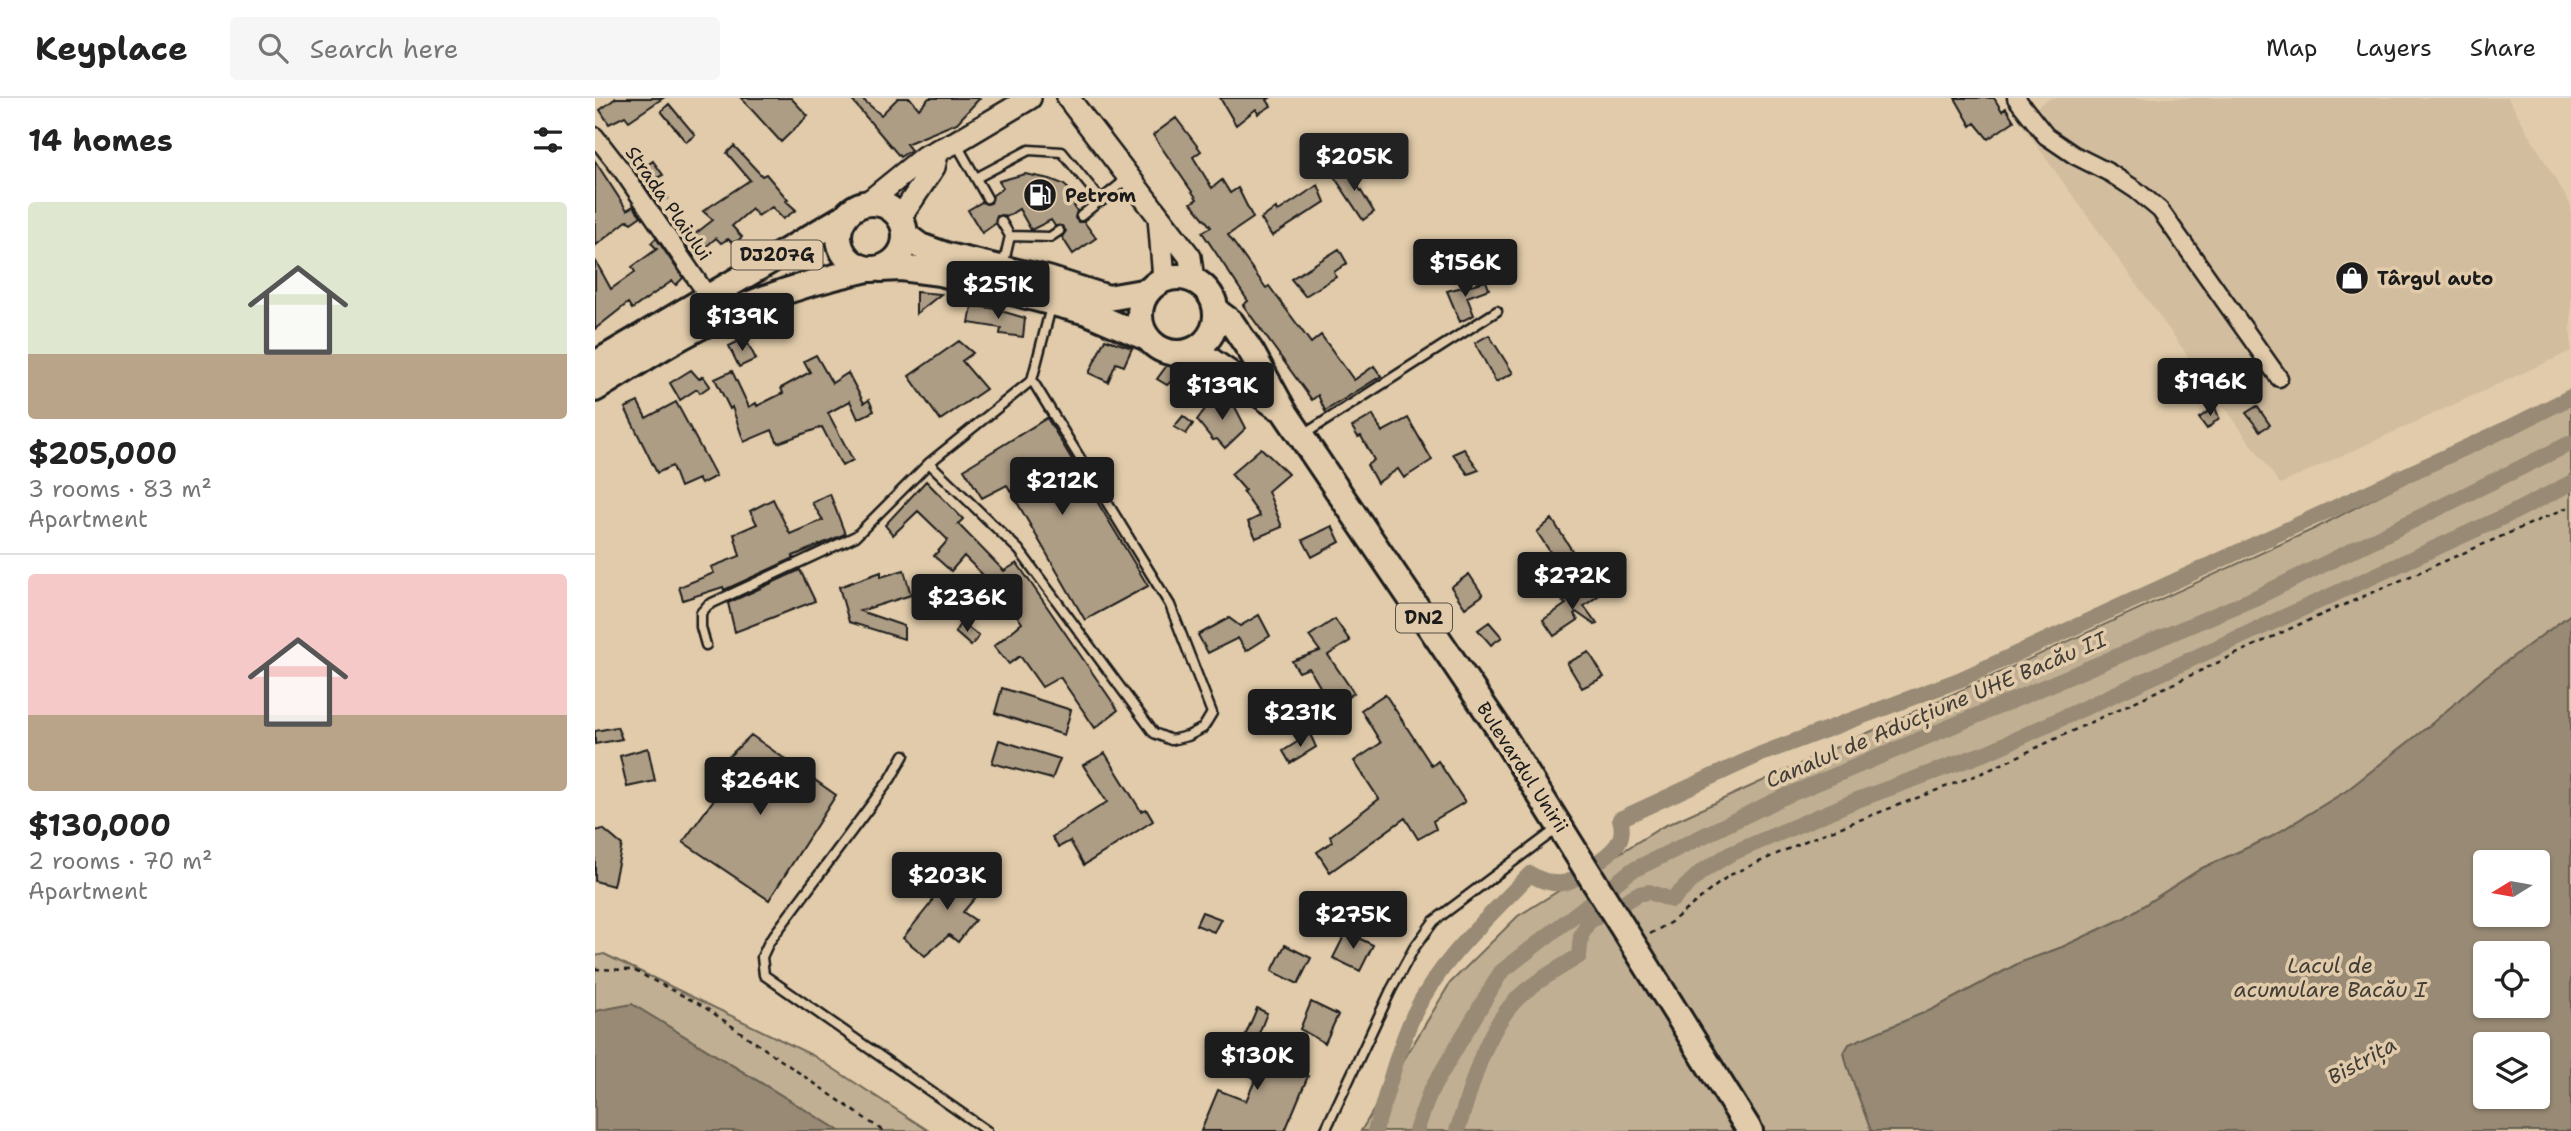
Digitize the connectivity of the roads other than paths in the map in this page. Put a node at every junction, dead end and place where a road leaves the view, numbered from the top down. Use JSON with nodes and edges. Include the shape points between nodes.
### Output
{"nodes":[{"id":1,"x":1030,"y":98,"type":"edge"},
{"id":2,"x":1068,"y":98,"type":"edge"},
{"id":3,"x":2017,"y":98,"type":"edge"},
{"id":4,"x":595,"y":136,"type":"edge"},
{"id":5,"x":947,"y":146,"type":"junction"},
{"id":6,"x":1129,"y":177,"type":"junction"},
{"id":7,"x":976,"y":178,"type":"junction"},
{"id":8,"x":987,"y":198,"type":"dead end"},
{"id":9,"x":1102,"y":201,"type":"junction"},
{"id":10,"x":856,"y":210,"type":"junction"},
{"id":11,"x":1081,"y":216,"type":"dead end"},
{"id":12,"x":1159,"y":217,"type":"junction"},
{"id":13,"x":1001,"y":221,"type":"dead end"},
{"id":14,"x":903,"y":227,"type":"junction"},
{"id":15,"x":1059,"y":231,"type":"dead end"},
{"id":16,"x":1010,"y":236,"type":"junction"},
{"id":17,"x":874,"y":269,"type":"junction"},
{"id":18,"x":1002,"y":269,"type":"junction"},
{"id":19,"x":1193,"y":280,"type":"junction"},
{"id":20,"x":1156,"y":285,"type":"junction"},
{"id":21,"x":1053,"y":303,"type":"junction"},
{"id":22,"x":715,"y":306,"type":"junction"},
{"id":23,"x":1216,"y":311,"type":"junction"},
{"id":24,"x":1497,"y":311,"type":"dead end"},
{"id":25,"x":1147,"y":338,"type":"junction"},
{"id":26,"x":1186,"y":353,"type":"junction"},
{"id":27,"x":595,"y":364,"type":"edge"},
{"id":28,"x":2279,"y":378,"type":"dead end"},
{"id":29,"x":1032,"y":380,"type":"junction"},
{"id":30,"x":595,"y":389,"type":"edge"},
{"id":31,"x":1284,"y":411,"type":"junction"},
{"id":32,"x":1301,"y":436,"type":"junction"},
{"id":33,"x":929,"y":463,"type":"junction"},
{"id":34,"x":706,"y":645,"type":"dead end"},
{"id":35,"x":904,"y":755,"type":"dead end"},
{"id":36,"x":1560,"y":827,"type":"junction"},
{"id":37,"x":987,"y":1131,"type":"edge"},
{"id":38,"x":1325,"y":1131,"type":"edge"},
{"id":39,"x":1750,"y":1131,"type":"edge"}],
"edges":[{"from":1,"to":5,"type":"main road","number":"DJ207G"},
{"from":2,"to":6,"type":"main road"},
{"from":3,"to":28,"type":"street","via":[[2046,136],[2136,190],[2159,210]]},
{"from":4,"to":22,"type":"street","name":"Strada Plaiului"},
{"from":5,"to":7,"type":"lane"},
{"from":5,"to":10,"type":"main road","number":"DJ207G","via":[[923,157]]},
{"from":5,"to":14,"type":"main road"},
{"from":6,"to":9,"type":"lane"},
{"from":6,"to":12,"type":"main road"},
{"from":7,"to":8,"type":"lane"},
{"from":7,"to":9,"type":"lane","via":[[1029,150],[1062,152]]},
{"from":9,"to":11,"type":"lane"},
{"from":10,"to":14,"type":"main road","via":[[885,206]]},
{"from":10,"to":17,"type":"main road","via":[[841,226],[842,249],[857,266]]},
{"from":10,"to":22,"type":"main road","number":"DJ207G"},
{"from":12,"to":19,"type":"main road","via":[[1190,257]]},
{"from":12,"to":20,"type":"main road"},
{"from":13,"to":16,"type":"lane"},
{"from":14,"to":17,"type":"main road","via":[[904,246],[899,257]]},
{"from":14,"to":18,"type":"main road","via":[[929,250]]},
{"from":15,"to":16,"type":"lane","via":[[1050,237]]},
{"from":16,"to":18,"type":"lane"},
{"from":17,"to":21,"type":"main road","number":"DN2","via":[[940,273]]},
{"from":17,"to":22,"type":"main road","number":"DN2"},
{"from":18,"to":20,"type":"main road","via":[[1108,298]]},
{"from":19,"to":20,"type":"main road","via":[[1184,277]]},
{"from":19,"to":23,"type":"main road","number":"DN2","via":[[1205,287]]},
{"from":20,"to":25,"type":"main road","via":[[1141,302],[1141,327]]},
{"from":21,"to":25,"type":"main road","number":"DN2"},
{"from":21,"to":29,"type":"lane"},
{"from":22,"to":27,"type":"main road","number":"DN2"},
{"from":22,"to":30,"type":"main road","number":"DN2","via":[[669,344]]},
{"from":23,"to":26,"type":"main road","via":[[1212,333]]},
{"from":23,"to":31,"type":"main road","name":"Bulevardul Unirii","number":"DN2","via":[[1231,322],[1252,352]]},
{"from":24,"to":32,"type":"lane"},
{"from":25,"to":26,"type":"main road","number":"DN2","via":[[1164,351]]},
{"from":26,"to":31,"type":"main road","name":"Bulevardul Unirii","number":"DN2","via":[[1208,359]]},
{"from":29,"to":33,"type":"lane"},
{"from":29,"to":33,"type":"lane","via":[[1170,605],[1212,713],[1203,728],[1171,740],[1154,733],[1019,550]]},
{"from":31,"to":32,"type":"main road","name":"Bulevardul Unirii","number":"DN2"},
{"from":32,"to":36,"type":"main road","name":"Bulevardul Unirii","number":"DN2"},
{"from":33,"to":34,"type":"lane","via":[[856,536],[708,605],[701,613]]},
{"from":35,"to":37,"type":"lane","via":[[769,942],[762,957],[764,975]]},
{"from":36,"to":38,"type":"lane","via":[[1434,922],[1391,990]]},
{"from":36,"to":39,"type":"main road","name":"Bulevardul Unirii","number":"DN2"}]}
